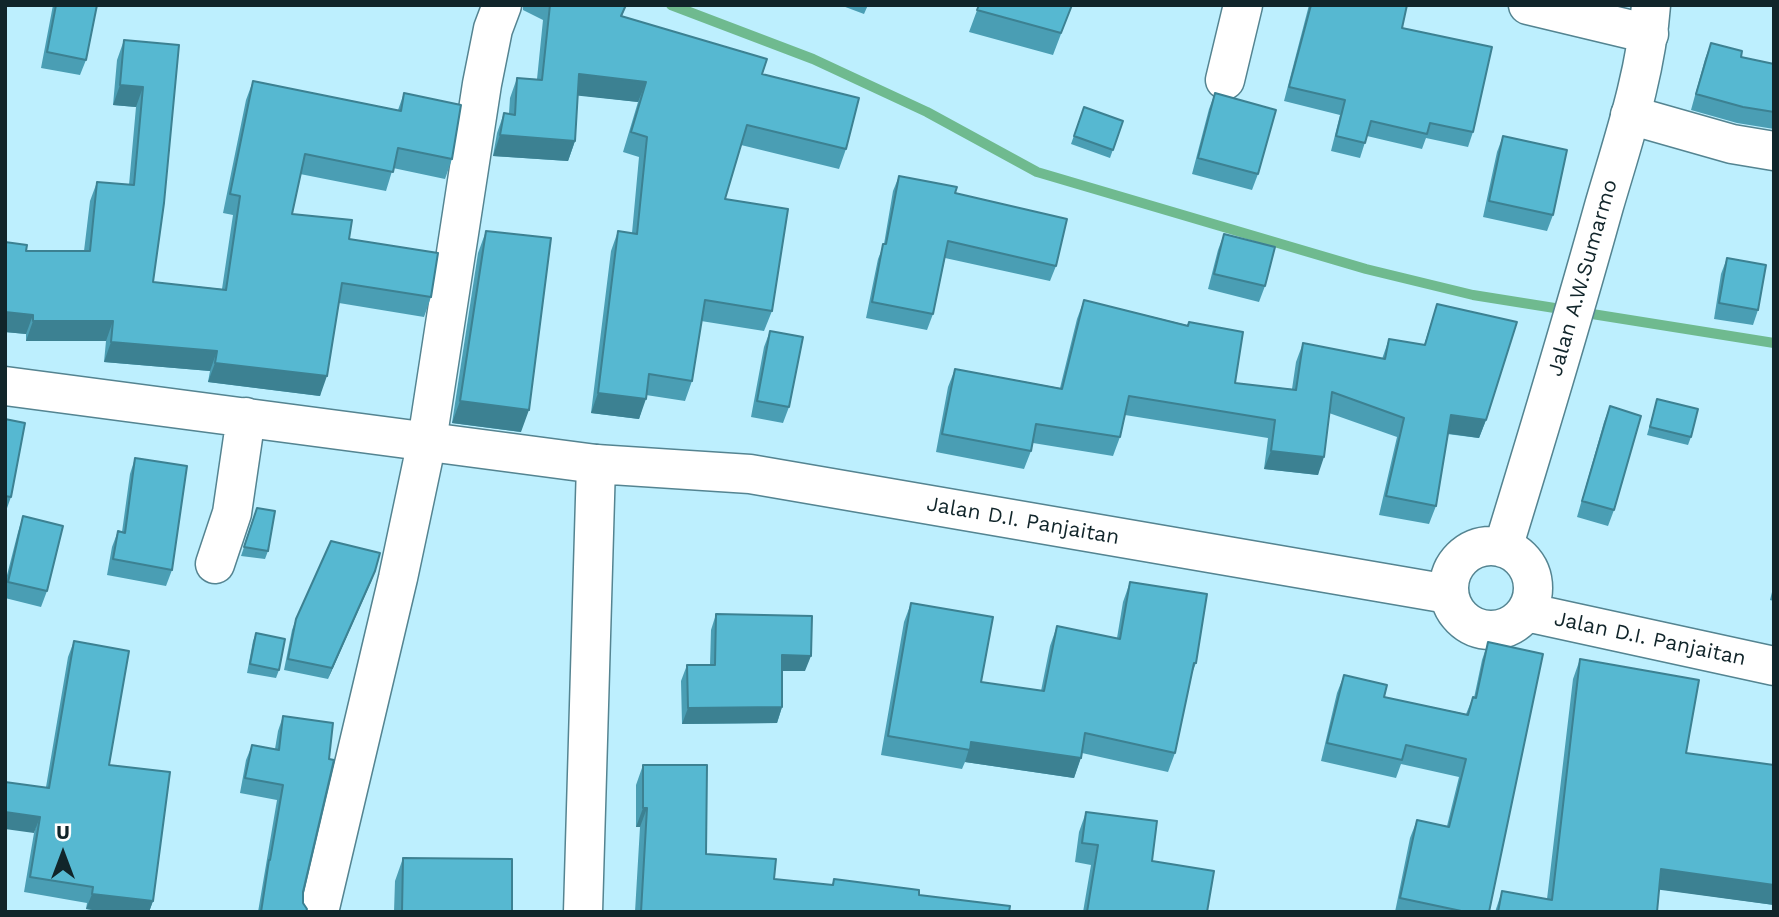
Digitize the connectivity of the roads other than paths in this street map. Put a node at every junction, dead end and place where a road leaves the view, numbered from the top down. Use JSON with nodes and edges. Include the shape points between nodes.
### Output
{"nodes":[{"id":1,"x":502,"y":5,"type":"edge"},
{"id":2,"x":1243,"y":5,"type":"edge"},
{"id":3,"x":1528,"y":5,"type":"edge"},
{"id":4,"x":1650,"y":20,"type":"edge"},
{"id":5,"x":1225,"y":80,"type":"dead end"},
{"id":6,"x":1630,"y":115,"type":"junction"},
{"id":7,"x":1774,"y":151,"type":"edge"},
{"id":8,"x":5,"y":386,"type":"edge"},
{"id":9,"x":246,"y":417,"type":"junction"},
{"id":10,"x":426,"y":440,"type":"junction"},
{"id":11,"x":596,"y":464,"type":"junction"},
{"id":12,"x":1503,"y":548,"type":"junction"},
{"id":13,"x":215,"y":564,"type":"dead end"},
{"id":14,"x":1448,"y":594,"type":"junction"},
{"id":15,"x":1526,"y":612,"type":"junction"},
{"id":16,"x":1774,"y":666,"type":"edge"},
{"id":17,"x":319,"y":912,"type":"edge"},
{"id":18,"x":583,"y":912,"type":"edge"}],
"edges":[{"from":1,"to":10,"type":"main road","via":[[482,84]]},
{"from":2,"to":5,"type":"main road"},
{"from":3,"to":4,"type":"main road"},
{"from":4,"to":6,"type":"main road","name":"Jalan A.W.Sumarmo"},
{"from":6,"to":7,"type":"main road"},
{"from":6,"to":12,"type":"main road","name":"Jalan A.W.Sumarmo"},
{"from":8,"to":9,"type":"main road","name":"Jalan D.I. Panjaitan"},
{"from":9,"to":10,"type":"main road","name":"Jalan D.I. Panjaitan"},
{"from":9,"to":13,"type":"main road","via":[[232,513]]},
{"from":10,"to":11,"type":"main road","name":"Jalan D.I. Panjaitan"},
{"from":10,"to":17,"type":"main road"},
{"from":11,"to":14,"type":"main road","name":"Jalan D.I. Panjaitan","via":[[750,474]]},
{"from":11,"to":18,"type":"main road"},
{"from":12,"to":14,"type":"main road","via":[[1482,547],[1463,556],[1451,573]]},
{"from":12,"to":15,"type":"main road","via":[[1520,558],[1531,574],[1533,594]]},
{"from":14,"to":15,"type":"main road","via":[[1461,619],[1488,631],[1509,626]]},
{"from":15,"to":16,"type":"main road","name":"Jalan D.I. Panjaitan"}]}
